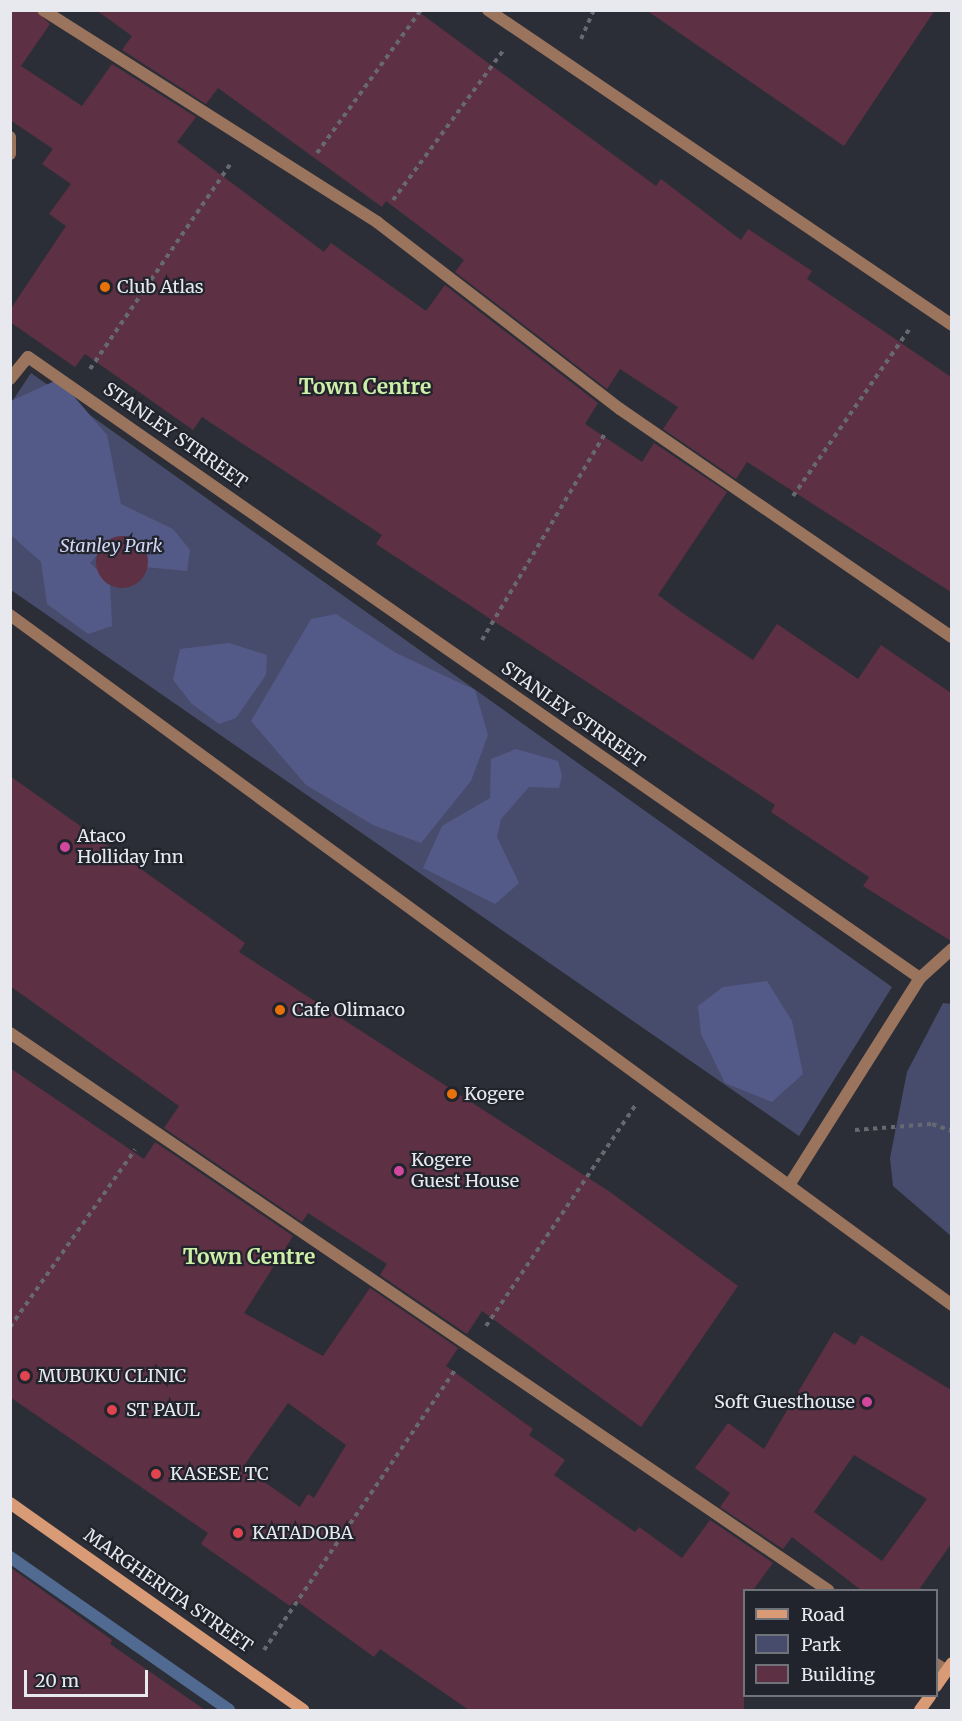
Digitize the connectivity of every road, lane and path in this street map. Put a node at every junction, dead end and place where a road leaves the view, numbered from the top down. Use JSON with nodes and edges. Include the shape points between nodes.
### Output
{"nodes":[{"id":1,"x":43,"y":10,"type":"edge"},
{"id":2,"x":421,"y":10,"type":"edge"},
{"id":3,"x":488,"y":10,"type":"edge"},
{"id":4,"x":516,"y":31,"type":"junction"},
{"id":5,"x":10,"y":137,"type":"edge"},
{"id":6,"x":246,"y":140,"type":"junction"},
{"id":7,"x":10,"y":154,"type":"edge"},
{"id":8,"x":300,"y":175,"type":"junction"},
{"id":9,"x":377,"y":222,"type":"junction"},
{"id":10,"x":926,"y":306,"type":"junction"},
{"id":11,"x":951,"y":325,"type":"edge"},
{"id":12,"x":10,"y":379,"type":"edge"},
{"id":13,"x":76,"y":389,"type":"junction"},
{"id":14,"x":620,"y":409,"type":"junction"},
{"id":15,"x":777,"y":519,"type":"junction"},
{"id":16,"x":10,"y":615,"type":"edge"},
{"id":17,"x":951,"y":637,"type":"edge"},
{"id":18,"x":468,"y":663,"type":"junction"},
{"id":19,"x":951,"y":948,"type":"edge"},
{"id":20,"x":920,"y":978,"type":"junction"},
{"id":21,"x":10,"y":1033,"type":"edge"},
{"id":22,"x":650,"y":1083,"type":"junction"},
{"id":23,"x":151,"y":1127,"type":"junction"},
{"id":24,"x":825,"y":1129,"type":"junction"},
{"id":25,"x":951,"y":1131,"type":"edge"},
{"id":26,"x":789,"y":1185,"type":"junction"},
{"id":27,"x":951,"y":1305,"type":"edge"},
{"id":28,"x":10,"y":1326,"type":"edge"},
{"id":29,"x":471,"y":1348,"type":"junction"},
{"id":30,"x":10,"y":1503,"type":"edge"},
{"id":31,"x":827,"y":1589,"type":"edge"},
{"id":32,"x":945,"y":1666,"type":"edge"},
{"id":33,"x":250,"y":1671,"type":"junction"},
{"id":34,"x":938,"y":1682,"type":"edge"},
{"id":35,"x":929,"y":1697,"type":"edge"},
{"id":36,"x":303,"y":1710,"type":"edge"},
{"id":37,"x":920,"y":1710,"type":"edge"}],
"edges":[{"from":1,"to":6,"type":"street"},
{"from":2,"to":8,"type":"path"},
{"from":3,"to":4,"type":"street"},
{"from":4,"to":9,"type":"path"},
{"from":4,"to":10,"type":"street"},
{"from":5,"to":7,"type":"street"},
{"from":6,"to":8,"type":"street"},
{"from":6,"to":13,"type":"path"},
{"from":8,"to":9,"type":"street"},
{"from":9,"to":14,"type":"street"},
{"from":10,"to":11,"type":"street"},
{"from":10,"to":15,"type":"path"},
{"from":12,"to":13,"type":"street","name":"STANLEY STRREET","via":[[28,357]]},
{"from":13,"to":18,"type":"street","name":"STANLEY STRREET"},
{"from":14,"to":15,"type":"street"},
{"from":14,"to":18,"type":"path"},
{"from":15,"to":17,"type":"street"},
{"from":16,"to":22,"type":"street"},
{"from":18,"to":20,"type":"street","name":"STANLEY STRREET"},
{"from":19,"to":20,"type":"street"},
{"from":20,"to":24,"type":"street"},
{"from":21,"to":23,"type":"street"},
{"from":22,"to":26,"type":"street"},
{"from":22,"to":29,"type":"path"},
{"from":23,"to":28,"type":"path"},
{"from":23,"to":29,"type":"street"},
{"from":24,"to":25,"type":"path","via":[[885,1132],[932,1124]]},
{"from":24,"to":26,"type":"street"},
{"from":26,"to":27,"type":"street"},
{"from":29,"to":31,"type":"street"},
{"from":29,"to":33,"type":"path"},
{"from":30,"to":33,"type":"street","name":"MARGHERITA STREET"},
{"from":32,"to":34,"type":"street"},
{"from":33,"to":36,"type":"street","name":"MARGHERITA STREET"},
{"from":35,"to":37,"type":"street"}]}
